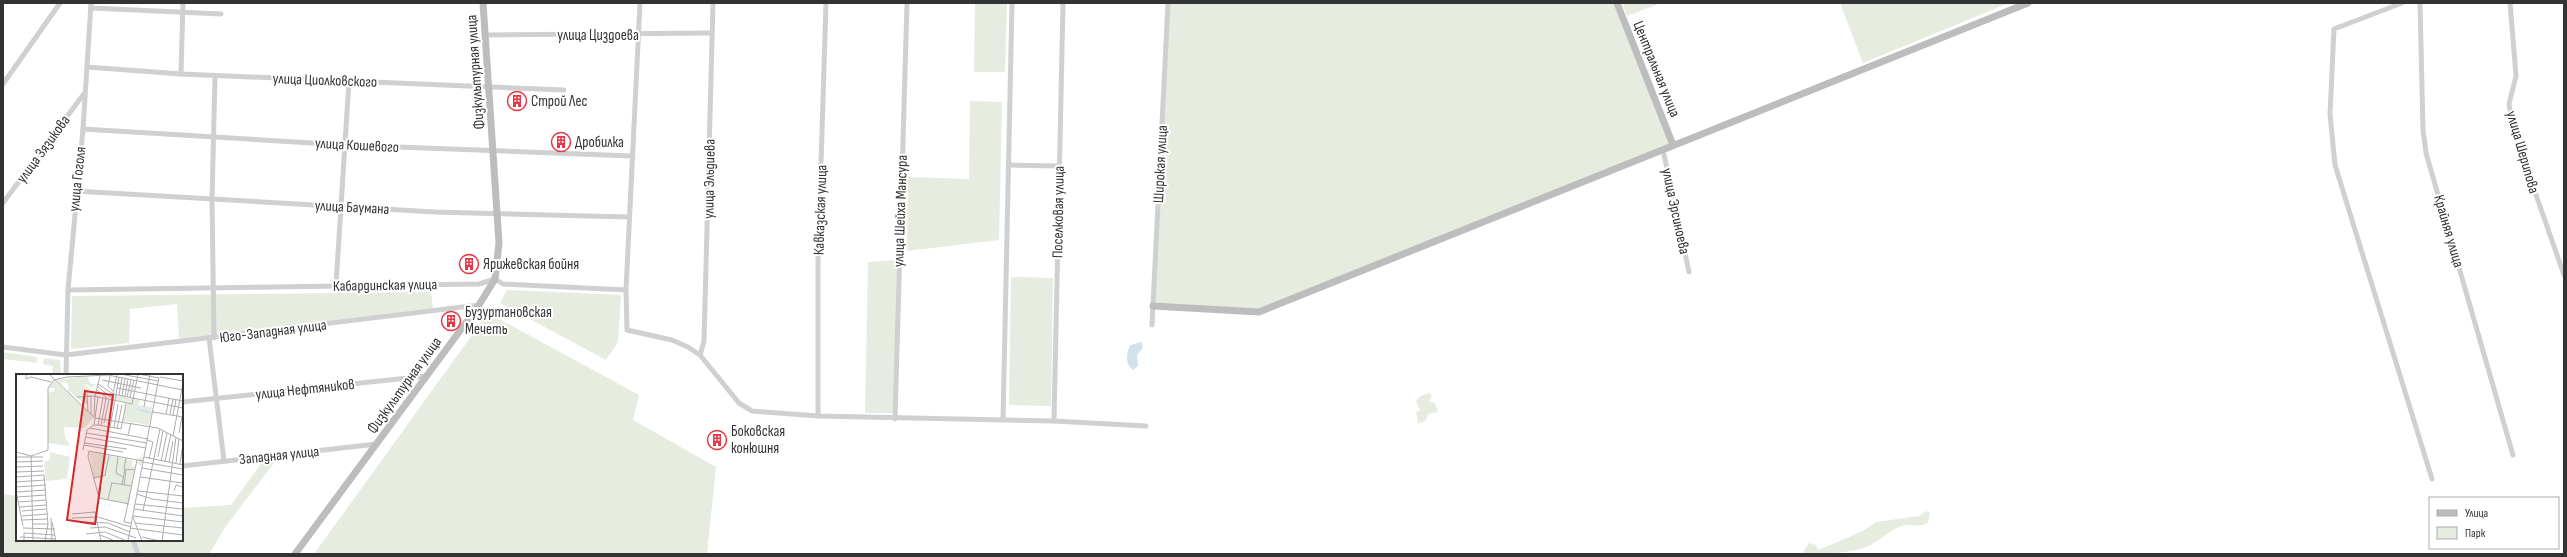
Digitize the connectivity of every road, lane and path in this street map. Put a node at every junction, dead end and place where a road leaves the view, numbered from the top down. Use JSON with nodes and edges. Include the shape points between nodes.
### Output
{"nodes":[{"id":1,"x":60,"y":3,"type":"edge"},
{"id":2,"x":183,"y":3,"type":"edge"},
{"id":3,"x":483,"y":3,"type":"edge"},
{"id":4,"x":640,"y":3,"type":"edge"},
{"id":5,"x":713,"y":3,"type":"edge"},
{"id":6,"x":826,"y":3,"type":"edge"},
{"id":7,"x":907,"y":3,"type":"edge"},
{"id":8,"x":1012,"y":3,"type":"edge"},
{"id":9,"x":1063,"y":3,"type":"edge"},
{"id":10,"x":1168,"y":3,"type":"edge"},
{"id":11,"x":1617,"y":3,"type":"edge"},
{"id":12,"x":2028,"y":3,"type":"edge"},
{"id":13,"x":2402,"y":3,"type":"edge"},
{"id":14,"x":2420,"y":3,"type":"edge"},
{"id":15,"x":2510,"y":3,"type":"edge"},
{"id":16,"x":91,"y":5,"type":"edge"},
{"id":17,"x":183,"y":13,"type":"junction"},
{"id":18,"x":221,"y":14,"type":"dead end"},
{"id":19,"x":712,"y":33,"type":"junction"},
{"id":20,"x":485,"y":35,"type":"junction"},
{"id":21,"x":639,"y":35,"type":"junction"},
{"id":22,"x":87,"y":67,"type":"junction"},
{"id":23,"x":182,"y":74,"type":"junction"},
{"id":24,"x":215,"y":76,"type":"junction"},
{"id":25,"x":349,"y":82,"type":"junction"},
{"id":26,"x":3,"y":84,"type":"edge"},
{"id":27,"x":489,"y":86,"type":"junction"},
{"id":28,"x":564,"y":90,"type":"dead end"},
{"id":29,"x":83,"y":95,"type":"junction"},
{"id":30,"x":83,"y":129,"type":"junction"},
{"id":31,"x":214,"y":136,"type":"junction"},
{"id":32,"x":345,"y":145,"type":"junction"},
{"id":33,"x":1673,"y":145,"type":"junction"},
{"id":34,"x":494,"y":150,"type":"junction"},
{"id":35,"x":1663,"y":150,"type":"junction"},
{"id":36,"x":632,"y":156,"type":"junction"},
{"id":37,"x":1009,"y":165,"type":"junction"},
{"id":38,"x":1059,"y":166,"type":"junction"},
{"id":39,"x":75,"y":191,"type":"junction"},
{"id":40,"x":212,"y":200,"type":"junction"},
{"id":41,"x":3,"y":203,"type":"edge"},
{"id":42,"x":342,"y":206,"type":"junction"},
{"id":43,"x":498,"y":213,"type":"junction"},
{"id":44,"x":629,"y":216,"type":"junction"},
{"id":45,"x":1689,"y":272,"type":"dead end"},
{"id":46,"x":2564,"y":275,"type":"edge"},
{"id":47,"x":495,"y":279,"type":"junction"},
{"id":48,"x":336,"y":285,"type":"junction"},
{"id":49,"x":212,"y":288,"type":"junction"},
{"id":50,"x":68,"y":290,"type":"junction"},
{"id":51,"x":626,"y":290,"type":"junction"},
{"id":52,"x":479,"y":305,"type":"junction"},
{"id":53,"x":1153,"y":306,"type":"junction"},
{"id":54,"x":1152,"y":325,"type":"dead end"},
{"id":55,"x":211,"y":338,"type":"junction"},
{"id":56,"x":3,"y":347,"type":"edge"},
{"id":57,"x":66,"y":355,"type":"junction"},
{"id":58,"x":700,"y":355,"type":"junction"},
{"id":59,"x":66,"y":374,"type":"edge"},
{"id":60,"x":427,"y":376,"type":"junction"},
{"id":61,"x":216,"y":398,"type":"junction"},
{"id":62,"x":183,"y":402,"type":"edge"},
{"id":63,"x":818,"y":416,"type":"junction"},
{"id":64,"x":896,"y":419,"type":"junction"},
{"id":65,"x":1004,"y":420,"type":"junction"},
{"id":66,"x":1054,"y":420,"type":"junction"},
{"id":67,"x":1146,"y":426,"type":"dead end"},
{"id":68,"x":377,"y":444,"type":"junction"},
{"id":69,"x":2513,"y":455,"type":"dead end"},
{"id":70,"x":224,"y":461,"type":"junction"},
{"id":71,"x":183,"y":466,"type":"edge"},
{"id":72,"x":2432,"y":479,"type":"dead end"},
{"id":73,"x":133,"y":541,"type":"edge"},
{"id":74,"x":138,"y":554,"type":"edge"},
{"id":75,"x":295,"y":554,"type":"edge"}],
"edges":[{"from":1,"to":26,"type":"street"},
{"from":2,"to":17,"type":"street"},
{"from":3,"to":20,"type":"street","name":"Физкультурная улица"},
{"from":4,"to":21,"type":"street"},
{"from":5,"to":19,"type":"street","name":"улица Эльдиева"},
{"from":6,"to":63,"type":"street","name":"Кавказская улица","via":[[818,261]]},
{"from":7,"to":64,"type":"street","name":"улица Шейха Мансура"},
{"from":8,"to":37,"type":"street"},
{"from":9,"to":38,"type":"street","name":"Поселковая улица"},
{"from":10,"to":53,"type":"street","name":"Широкая улица"},
{"from":11,"to":33,"type":"street","name":"Центральная улица"},
{"from":12,"to":33,"type":"street"},
{"from":13,"to":72,"type":"street","via":[[2334,29],[2330,114],[2335,165]]},
{"from":14,"to":69,"type":"street","name":"Крайняя улица","via":[[2423,130],[2426,153]]},
{"from":15,"to":46,"type":"street","name":"улица Шерипова","via":[[2516,76],[2509,104],[2513,128]]},
{"from":16,"to":17,"type":"street"},
{"from":16,"to":22,"type":"street","name":"улица Гоголя"},
{"from":17,"to":18,"type":"street"},
{"from":17,"to":23,"type":"street"},
{"from":19,"to":21,"type":"street","name":"улица Циздоева"},
{"from":19,"to":58,"type":"street","name":"улица Эльдиева","via":[[705,333]]},
{"from":20,"to":21,"type":"street","name":"улица Циздоева"},
{"from":20,"to":27,"type":"street","name":"Физкультурная улица"},
{"from":21,"to":36,"type":"street"},
{"from":22,"to":23,"type":"street","name":"улица Циолковского"},
{"from":22,"to":29,"type":"street","name":"улица Гоголя"},
{"from":23,"to":24,"type":"street","name":"улица Циолковского"},
{"from":24,"to":25,"type":"street","name":"улица Циолковского"},
{"from":24,"to":31,"type":"street"},
{"from":25,"to":27,"type":"street","name":"улица Циолковского"},
{"from":25,"to":32,"type":"street"},
{"from":27,"to":28,"type":"street","name":"улица Циолковского"},
{"from":27,"to":34,"type":"street","name":"Физкультурная улица"},
{"from":29,"to":30,"type":"street","name":"улица Гоголя"},
{"from":29,"to":41,"type":"street","name":"улица Зязикова"},
{"from":30,"to":31,"type":"street","name":"улица Кошевого"},
{"from":30,"to":39,"type":"street","name":"улица Гоголя"},
{"from":31,"to":32,"type":"street","name":"улица Кошевого"},
{"from":31,"to":40,"type":"street"},
{"from":32,"to":34,"type":"street","name":"улица Кошевого"},
{"from":32,"to":42,"type":"street"},
{"from":33,"to":35,"type":"street"},
{"from":34,"to":36,"type":"street","name":"улица Кошевого"},
{"from":34,"to":43,"type":"street","name":"Физкультурная улица"},
{"from":35,"to":45,"type":"street","name":"улица Эрсиноева"},
{"from":35,"to":53,"type":"street","via":[[1259,312]]},
{"from":36,"to":44,"type":"street"},
{"from":37,"to":38,"type":"street"},
{"from":37,"to":65,"type":"street"},
{"from":38,"to":66,"type":"street","name":"Поселковая улица"},
{"from":39,"to":40,"type":"street","name":"улица Баумана"},
{"from":39,"to":50,"type":"street","name":"улица Гоголя"},
{"from":40,"to":42,"type":"street","name":"улица Баумана"},
{"from":40,"to":49,"type":"street"},
{"from":42,"to":43,"type":"street","name":"улица Баумана"},
{"from":42,"to":48,"type":"street"},
{"from":43,"to":44,"type":"street","name":"улица Баумана"},
{"from":43,"to":47,"type":"street","name":"Физкультурная улица","via":[[499,257]]},
{"from":44,"to":51,"type":"street"},
{"from":47,"to":48,"type":"street","name":"Кабардинская улица","via":[[479,284]]},
{"from":47,"to":51,"type":"street","via":[[503,284]]},
{"from":47,"to":52,"type":"street","name":"Физкультурная улица"},
{"from":48,"to":49,"type":"street","name":"Кабардинская улица"},
{"from":49,"to":50,"type":"street","name":"Кабардинская улица"},
{"from":49,"to":55,"type":"street"},
{"from":50,"to":57,"type":"street","name":"улица Гоголя"},
{"from":51,"to":58,"type":"street","via":[[626,330],[672,340]]},
{"from":52,"to":55,"type":"street","name":"Юго-Западная улица"},
{"from":52,"to":60,"type":"street","name":"Физкультурная улица"},
{"from":53,"to":54,"type":"street","name":"Широкая улица"},
{"from":55,"to":57,"type":"street","name":"Юго-Западная улица"},
{"from":55,"to":61,"type":"street"},
{"from":56,"to":57,"type":"street","name":"Юго-Западная улица"},
{"from":57,"to":59,"type":"street","name":"улица Гоголя"},
{"from":58,"to":63,"type":"street","via":[[745,408],[761,412]]},
{"from":60,"to":61,"type":"street","name":"улица Нефтяников"},
{"from":60,"to":68,"type":"street","name":"Физкультурная улица"},
{"from":61,"to":62,"type":"street","name":"улица Нефтяников"},
{"from":61,"to":70,"type":"street"},
{"from":63,"to":64,"type":"street"},
{"from":64,"to":65,"type":"street"},
{"from":65,"to":66,"type":"street"},
{"from":66,"to":67,"type":"street"},
{"from":68,"to":70,"type":"street","name":"Западная улица"},
{"from":68,"to":75,"type":"street","name":"Физкультурная улица"},
{"from":70,"to":71,"type":"street","name":"Западная улица"},
{"from":73,"to":74,"type":"street"}]}
